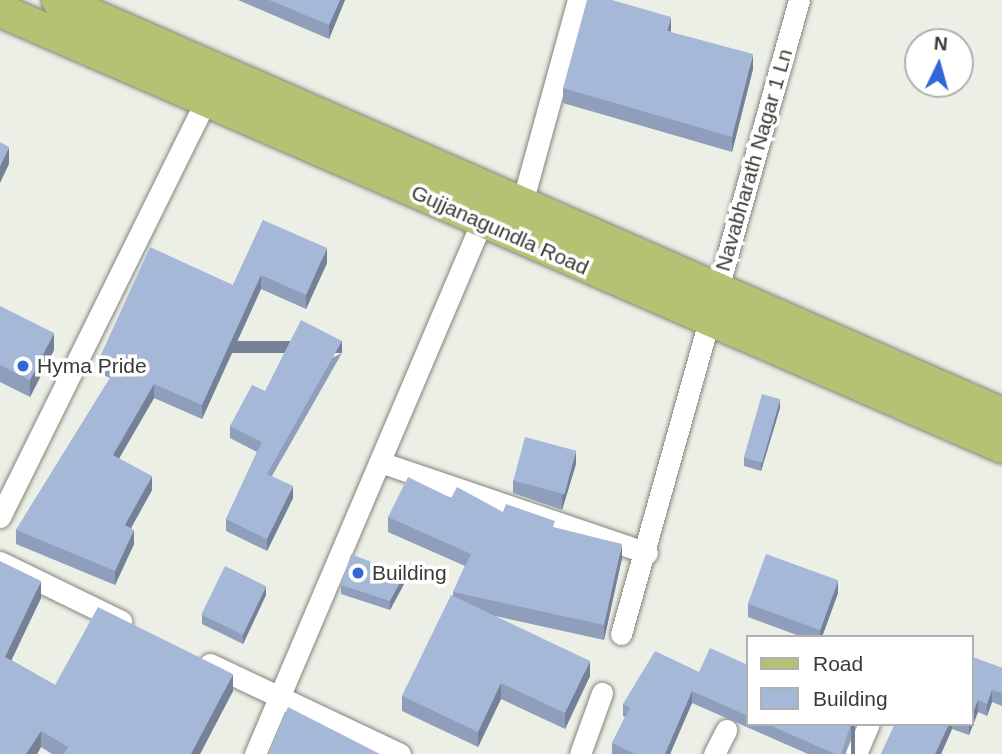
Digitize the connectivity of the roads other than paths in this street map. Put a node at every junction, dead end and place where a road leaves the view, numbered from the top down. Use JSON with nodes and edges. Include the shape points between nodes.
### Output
{"nodes":[{"id":1,"x":58,"y":0,"type":"edge"},
{"id":2,"x":578,"y":0,"type":"edge"},
{"id":3,"x":799,"y":0,"type":"edge"},
{"id":4,"x":2,"y":16,"type":"edge"},
{"id":5,"x":205,"y":103,"type":"junction"},
{"id":6,"x":522,"y":203,"type":"junction"},
{"id":7,"x":482,"y":221,"type":"junction"},
{"id":8,"x":711,"y":305,"type":"junction"},
{"id":9,"x":1002,"y":414,"type":"edge"},
{"id":10,"x":1002,"y":446,"type":"edge"},
{"id":11,"x":380,"y":462,"type":"junction"},
{"id":12,"x":0,"y":517,"type":"edge"},
{"id":13,"x":647,"y":553,"type":"junction"},
{"id":14,"x":0,"y":562,"type":"edge"},
{"id":15,"x":146,"y":633,"type":"edge"},
{"id":16,"x":621,"y":634,"type":"dead end"},
{"id":17,"x":194,"y":657,"type":"edge"},
{"id":18,"x":602,"y":693,"type":"dead end"},
{"id":19,"x":279,"y":698,"type":"junction"},
{"id":20,"x":868,"y":726,"type":"edge"},
{"id":21,"x":726,"y":730,"type":"dead end"},
{"id":22,"x":255,"y":754,"type":"edge"},
{"id":23,"x":400,"y":754,"type":"edge"},
{"id":24,"x":580,"y":754,"type":"edge"},
{"id":25,"x":714,"y":754,"type":"edge"},
{"id":26,"x":856,"y":754,"type":"edge"}],
"edges":[{"from":1,"to":6,"type":"main road","name":"Gujjanagundla Road"},
{"from":2,"to":6,"type":"street"},
{"from":3,"to":8,"type":"street","name":"Navabharath Nagar 1 Ln"},
{"from":4,"to":5,"type":"main road","name":"Gujjanagundla Road"},
{"from":5,"to":7,"type":"main road","name":"Gujjanagundla Road"},
{"from":5,"to":12,"type":"street"},
{"from":6,"to":8,"type":"main road","name":"Gujjanagundla Road"},
{"from":7,"to":8,"type":"main road","name":"Gujjanagundla Road"},
{"from":7,"to":11,"type":"street"},
{"from":8,"to":9,"type":"main road","name":"Gujjanagundla Road"},
{"from":8,"to":10,"type":"main road","name":"Gujjanagundla Road"},
{"from":8,"to":13,"type":"street","name":"Navabharath Nagar 1 Ln"},
{"from":11,"to":13,"type":"street"},
{"from":11,"to":19,"type":"street"},
{"from":13,"to":16,"type":"street","name":"Navabharath Nagar 1 Ln"},
{"from":14,"to":15,"type":"street"},
{"from":17,"to":19,"type":"street"},
{"from":18,"to":24,"type":"street"},
{"from":19,"to":22,"type":"street"},
{"from":19,"to":23,"type":"street"},
{"from":20,"to":26,"type":"street"},
{"from":21,"to":25,"type":"street"}]}
